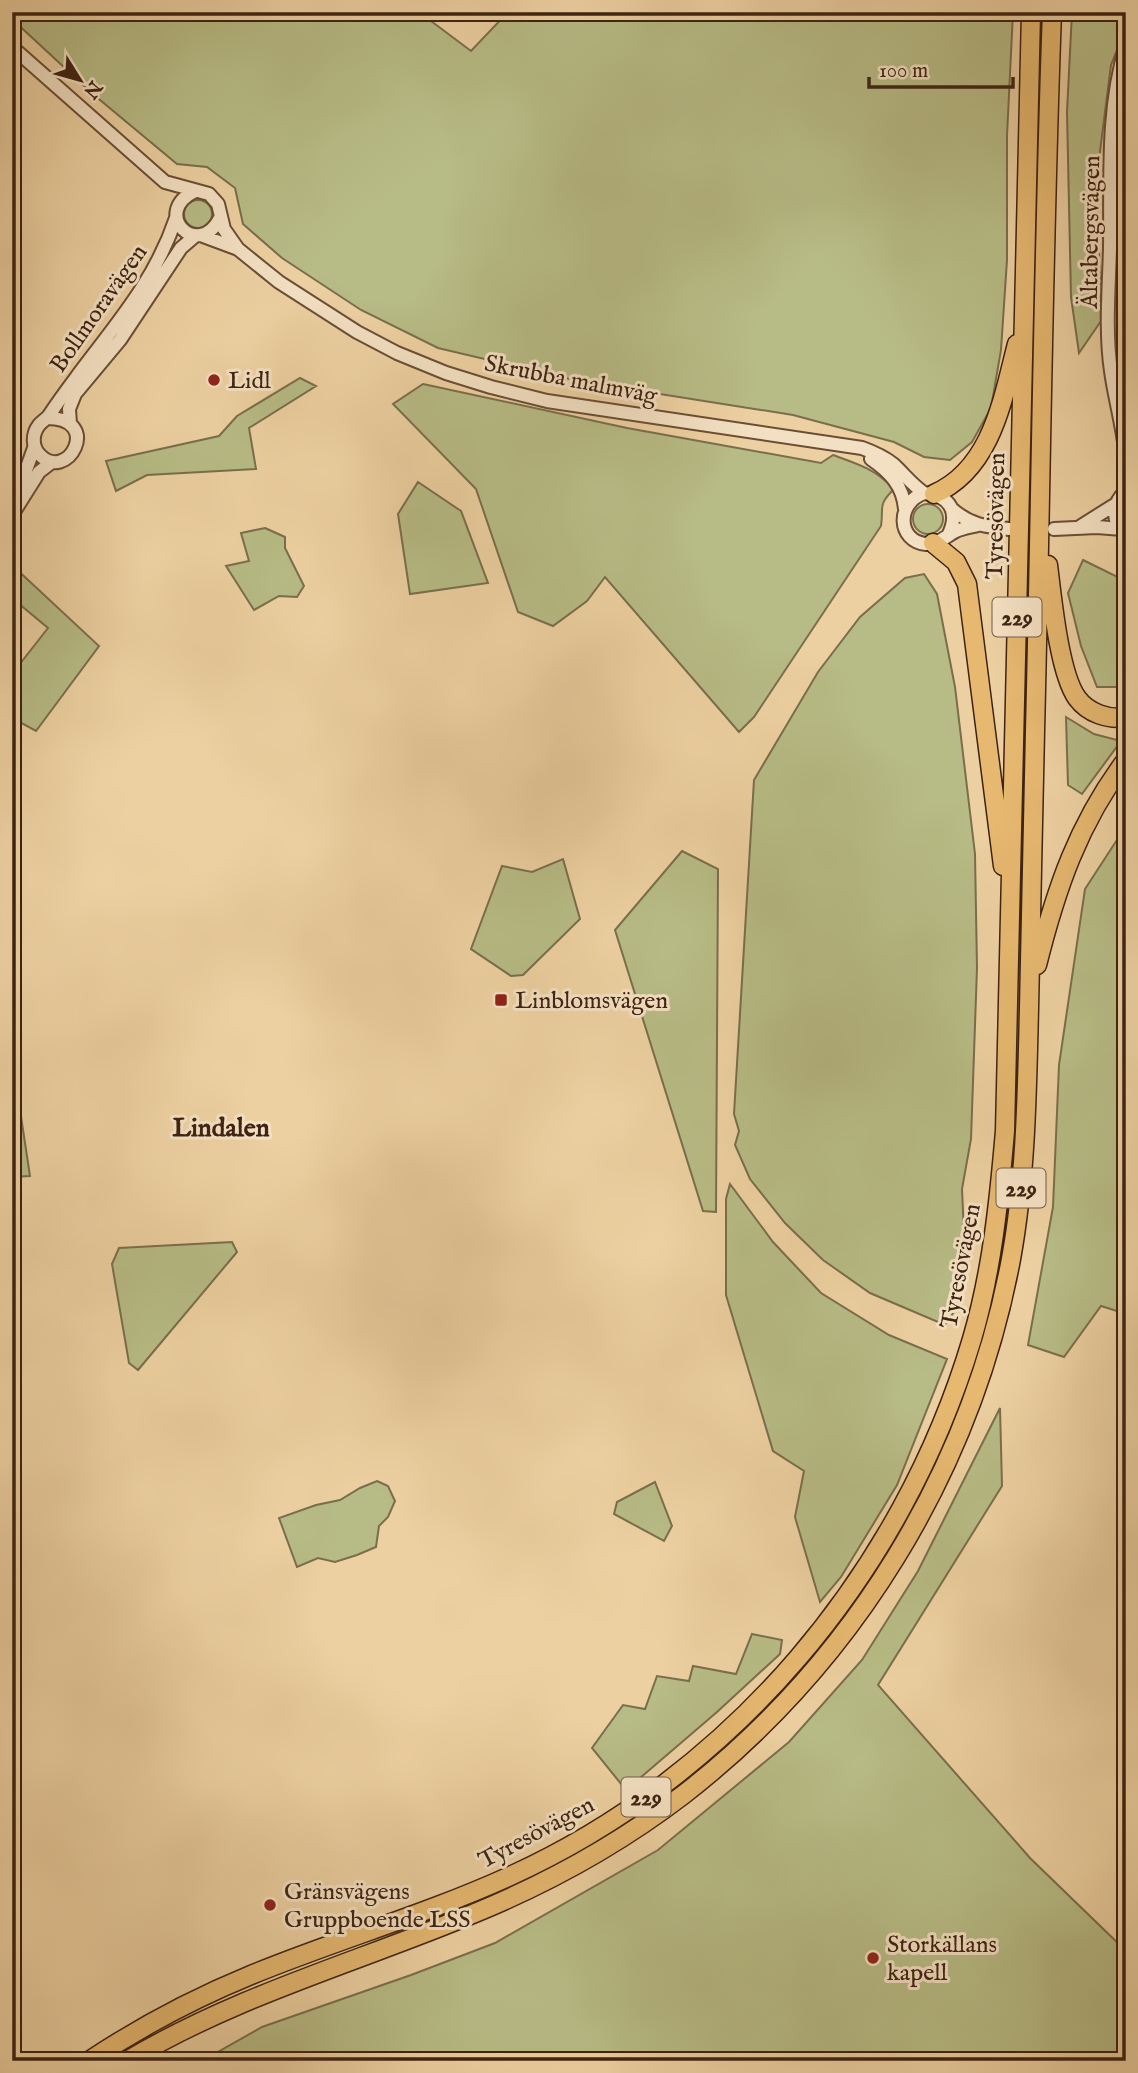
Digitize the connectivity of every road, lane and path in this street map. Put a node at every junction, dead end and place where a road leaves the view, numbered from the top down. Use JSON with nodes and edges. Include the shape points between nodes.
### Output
{"nodes":[{"id":1,"x":1031,"y":12,"type":"edge"},
{"id":2,"x":1052,"y":12,"type":"edge"},
{"id":3,"x":12,"y":47,"type":"edge"},
{"id":4,"x":1126,"y":47,"type":"edge"},
{"id":5,"x":165,"y":182,"type":"junction"},
{"id":6,"x":195,"y":191,"type":"junction"},
{"id":7,"x":176,"y":214,"type":"junction"},
{"id":8,"x":220,"y":218,"type":"junction"},
{"id":9,"x":199,"y":236,"type":"junction"},
{"id":10,"x":238,"y":249,"type":"junction"},
{"id":11,"x":1025,"y":313,"type":"junction"},
{"id":12,"x":47,"y":418,"type":"junction"},
{"id":13,"x":1119,"y":418,"type":"junction"},
{"id":14,"x":70,"y":424,"type":"junction"},
{"id":15,"x":1126,"y":438,"type":"edge"},
{"id":16,"x":847,"y":447,"type":"junction"},
{"id":17,"x":34,"y":448,"type":"junction"},
{"id":18,"x":52,"y":462,"type":"junction"},
{"id":19,"x":1125,"y":492,"type":"edge"},
{"id":20,"x":929,"y":493,"type":"junction"},
{"id":21,"x":12,"y":501,"type":"edge"},
{"id":22,"x":1116,"y":504,"type":"junction"},
{"id":23,"x":1040,"y":508,"type":"junction"},
{"id":24,"x":905,"y":509,"type":"junction"},
{"id":25,"x":951,"y":509,"type":"junction"},
{"id":26,"x":12,"y":515,"type":"edge"},
{"id":27,"x":978,"y":525,"type":"junction"},
{"id":28,"x":1080,"y":527,"type":"junction"},
{"id":29,"x":1009,"y":529,"type":"dead end"},
{"id":30,"x":1054,"y":529,"type":"dead end"},
{"id":31,"x":1124,"y":531,"type":"edge"},
{"id":32,"x":940,"y":540,"type":"junction"},
{"id":33,"x":1126,"y":718,"type":"edge"},
{"id":34,"x":1126,"y":761,"type":"edge"},
{"id":35,"x":1010,"y":921,"type":"junction"},
{"id":36,"x":1029,"y":999,"type":"junction"},
{"id":37,"x":179,"y":2032,"type":"junction"},
{"id":38,"x":89,"y":2061,"type":"edge"},
{"id":39,"x":127,"y":2061,"type":"edge"},
{"id":40,"x":141,"y":2061,"type":"edge"}],
"edges":[{"from":1,"to":11,"type":"highway","name":"Tyresövägen","number":"229"},
{"from":2,"to":23,"type":"highway","name":"Tyresövägen","number":"229"},
{"from":3,"to":5,"type":"street"},
{"from":4,"to":13,"type":"street","name":"Ältabergsvägen","via":[[1114,111],[1110,230],[1110,370]]},
{"from":5,"to":6,"type":"street"},
{"from":5,"to":7,"type":"street"},
{"from":6,"to":7,"type":"street","via":[[183,197]]},
{"from":6,"to":8,"type":"street","via":[[209,194],[218,204]]},
{"from":7,"to":9,"type":"street","via":[[183,230]]},
{"from":7,"to":12,"type":"street","name":"Bollmoravägen","via":[[154,270]]},
{"from":8,"to":9,"type":"street","via":[[214,229]]},
{"from":8,"to":10,"type":"street","name":"Skrubba malmväg"},
{"from":9,"to":10,"type":"street","name":"Skrubba malmväg"},
{"from":9,"to":14,"type":"street","name":"Bollmoravägen","via":[[181,248],[120,340],[75,394]]},
{"from":10,"to":16,"type":"street","name":"Skrubba malmväg","via":[[279,282],[357,332],[457,376],[547,401]]},
{"from":11,"to":20,"type":"highway","via":[[1000,408],[984,447],[962,476]]},
{"from":11,"to":35,"type":"highway","name":"Tyresövägen","number":"229"},
{"from":12,"to":14,"type":"street","via":[[61,418]]},
{"from":12,"to":17,"type":"street","via":[[39,425]]},
{"from":13,"to":15,"type":"street","name":"Ältabergsvägen"},
{"from":13,"to":19,"type":"street","name":"Ältabergsvägen"},
{"from":14,"to":18,"type":"street","via":[[76,434],[74,451],[60,462]]},
{"from":16,"to":20,"type":"street","name":"Skrubba malmväg","via":[[876,453]]},
{"from":16,"to":24,"type":"street","name":"Skrubba malmväg","via":[[887,470],[901,490]]},
{"from":17,"to":18,"type":"street"},
{"from":17,"to":21,"type":"street"},
{"from":18,"to":26,"type":"street","via":[[39,472]]},
{"from":19,"to":22,"type":"street"},
{"from":20,"to":24,"type":"street","via":[[910,500]]},
{"from":20,"to":25,"type":"street","via":[[941,496]]},
{"from":22,"to":28,"type":"street"},
{"from":22,"to":31,"type":"street","via":[[1115,518]]},
{"from":23,"to":33,"type":"highway","via":[[1068,679],[1088,708],[1109,718]]},
{"from":23,"to":36,"type":"highway","name":"Tyresövägen","number":"229"},
{"from":24,"to":32,"type":"street","via":[[908,534],[925,544]]},
{"from":25,"to":27,"type":"street"},
{"from":25,"to":32,"type":"street","via":[[954,518]]},
{"from":27,"to":29,"type":"street"},
{"from":27,"to":32,"type":"street"},
{"from":28,"to":30,"type":"street"},
{"from":28,"to":31,"type":"street"},
{"from":32,"to":35,"type":"highway","via":[[967,584]]},
{"from":34,"to":36,"type":"highway","via":[[1105,789],[1068,863],[1051,909]]},
{"from":35,"to":38,"type":"highway","name":"Tyresövägen","number":"229","via":[[1002,1175],[991,1256],[972,1335],[950,1404],[912,1488],[870,1562],[812,1642],[754,1706],[699,1756],[643,1799],[560,1851],[463,1896],[250,1976],[170,2012]]},
{"from":36,"to":37,"type":"highway","name":"Tyresövägen","number":"229","via":[[1024,1161],[990,1348],[959,1434],[921,1516],[868,1602],[821,1662],[769,1719],[711,1772],[627,1835],[566,1871],[474,1914],[288,1983]]},
{"from":37,"to":39,"type":"highway","name":"Tyresövägen","number":"229"},
{"from":37,"to":40,"type":"highway"}]}
